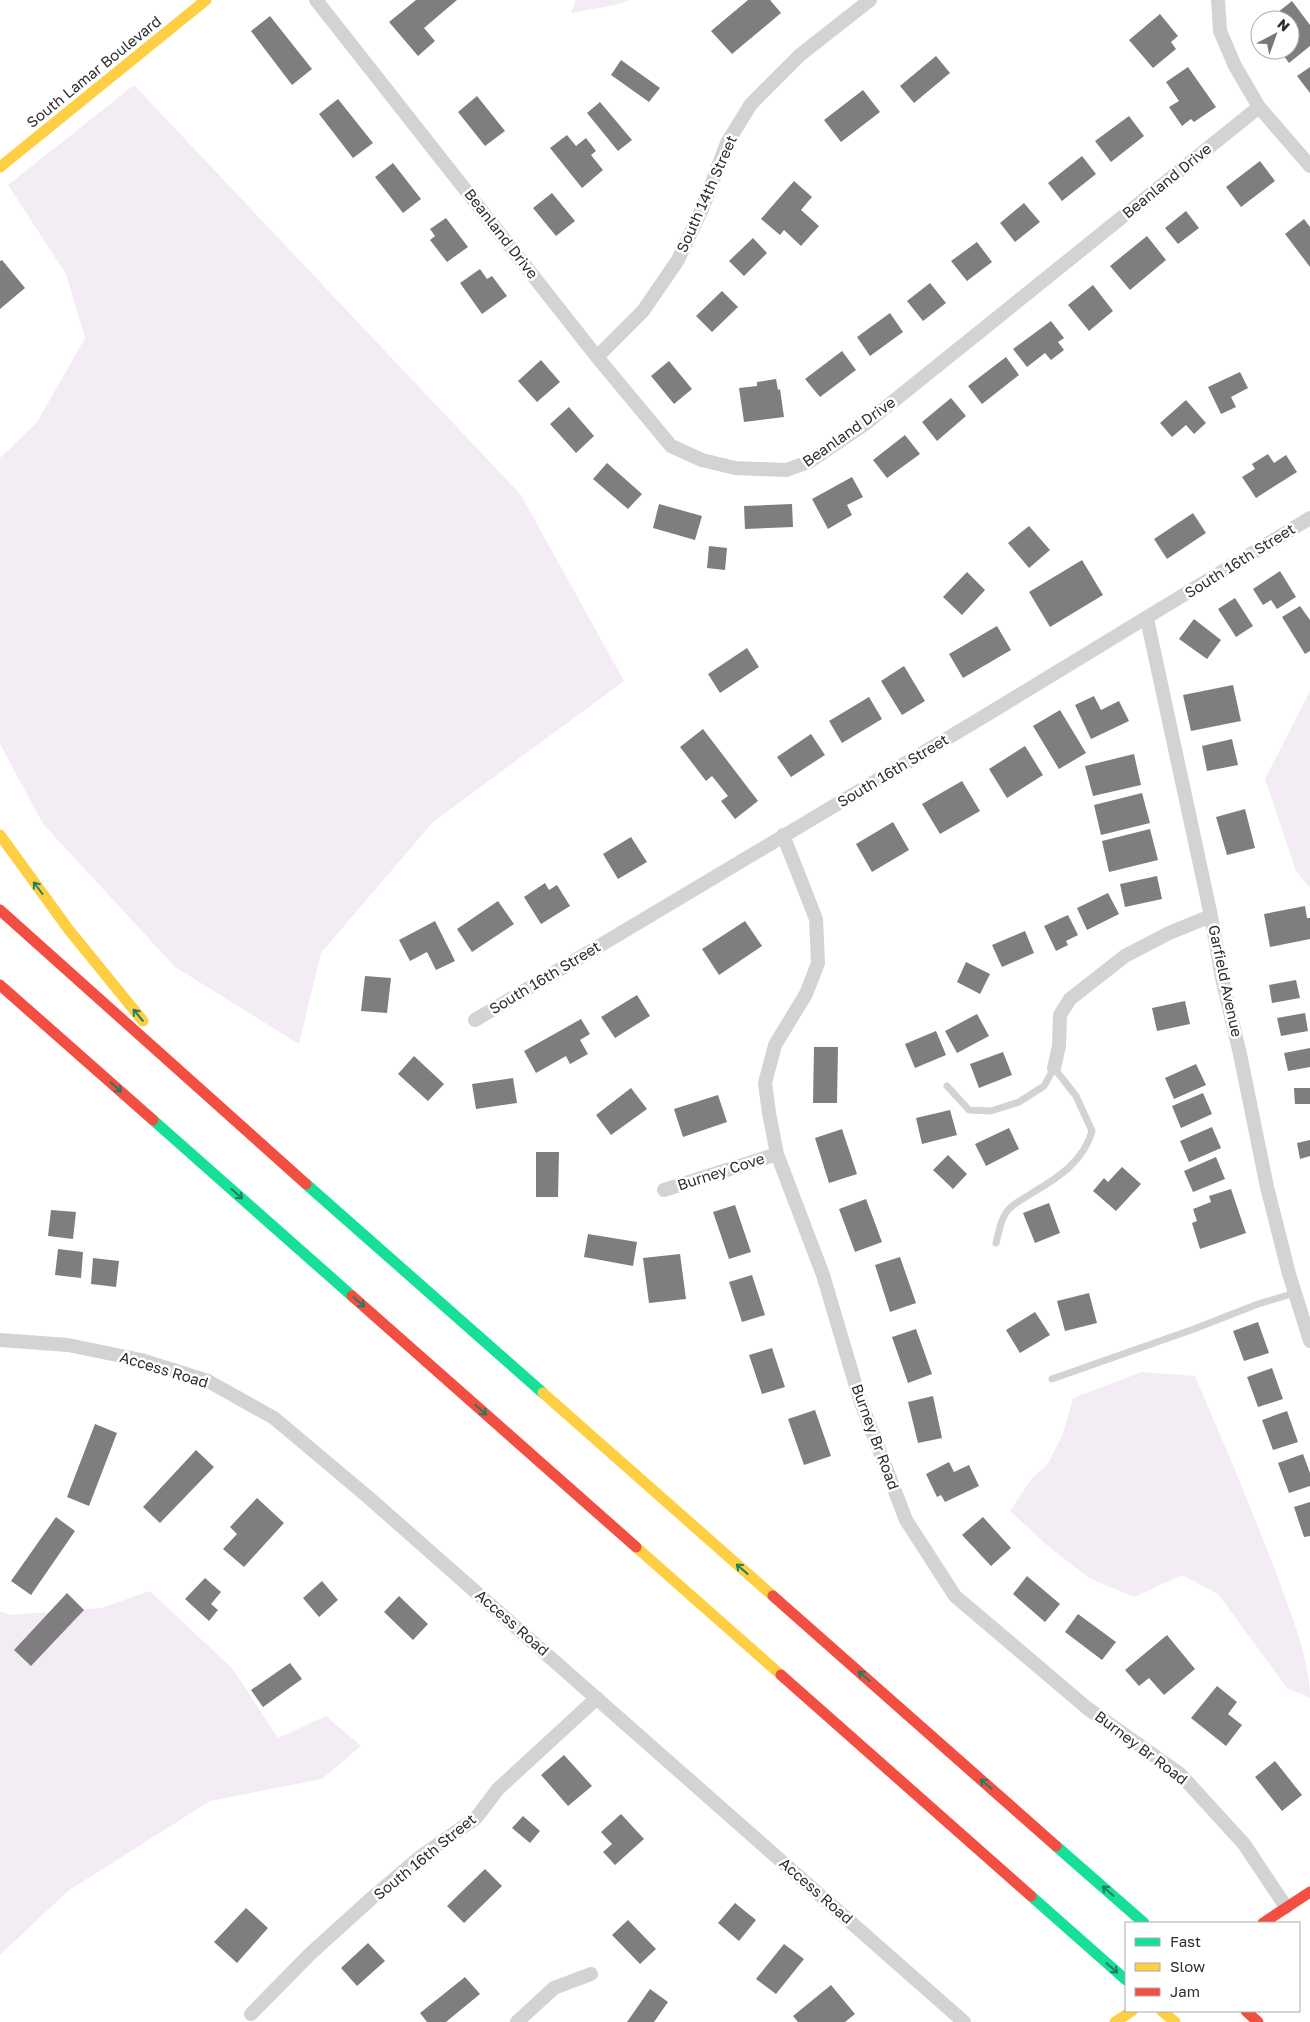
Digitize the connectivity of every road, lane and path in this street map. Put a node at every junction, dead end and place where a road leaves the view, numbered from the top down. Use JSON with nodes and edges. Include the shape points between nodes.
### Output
{"nodes":[{"id":1,"x":206,"y":0,"type":"edge"},
{"id":2,"x":316,"y":0,"type":"edge"},
{"id":3,"x":870,"y":0,"type":"edge"},
{"id":4,"x":1218,"y":0,"type":"edge"},
{"id":5,"x":1259,"y":107,"type":"junction"},
{"id":6,"x":1310,"y":166,"type":"edge"},
{"id":7,"x":0,"y":168,"type":"edge"},
{"id":8,"x":597,"y":357,"type":"junction"},
{"id":9,"x":1310,"y":518,"type":"edge"},
{"id":10,"x":1147,"y":619,"type":"junction"},
{"id":11,"x":0,"y":835,"type":"edge"},
{"id":12,"x":783,"y":835,"type":"junction"},
{"id":13,"x":0,"y":910,"type":"edge"},
{"id":14,"x":1211,"y":916,"type":"junction"},
{"id":15,"x":0,"y":985,"type":"edge"},
{"id":16,"x":8,"y":1008,"type":"dead end"},
{"id":17,"x":475,"y":1020,"type":"dead end"},
{"id":18,"x":92,"y":1066,"type":"junction"},
{"id":19,"x":1054,"y":1068,"type":"junction"},
{"id":20,"x":947,"y":1086,"type":"dead end"},
{"id":21,"x":203,"y":1093,"type":"junction"},
{"id":22,"x":778,"y":1154,"type":"junction"},
{"id":23,"x":664,"y":1190,"type":"dead end"},
{"id":24,"x":996,"y":1244,"type":"dead end"},
{"id":25,"x":1295,"y":1293,"type":"junction"},
{"id":26,"x":0,"y":1340,"type":"edge"},
{"id":27,"x":1310,"y":1341,"type":"edge"},
{"id":28,"x":1052,"y":1380,"type":"dead end"},
{"id":29,"x":597,"y":1698,"type":"junction"},
{"id":30,"x":1310,"y":1892,"type":"edge"},
{"id":31,"x":1286,"y":1908,"type":"junction"},
{"id":32,"x":1143,"y":1922,"type":"edge"},
{"id":33,"x":1264,"y":1922,"type":"edge"},
{"id":34,"x":591,"y":1974,"type":"dead end"},
{"id":35,"x":1125,"y":1979,"type":"edge"},
{"id":36,"x":1130,"y":2012,"type":"edge"},
{"id":37,"x":1163,"y":2012,"type":"edge"},
{"id":38,"x":1247,"y":2012,"type":"edge"},
{"id":39,"x":251,"y":2014,"type":"dead end"},
{"id":40,"x":517,"y":2022,"type":"edge"},
{"id":41,"x":964,"y":2022,"type":"edge"},
{"id":42,"x":1115,"y":2022,"type":"edge"},
{"id":43,"x":1175,"y":2022,"type":"edge"},
{"id":44,"x":1258,"y":2022,"type":"edge"}],
"edges":[{"from":1,"to":7,"type":"main road","name":"South Lamar Boulevard"},
{"from":2,"to":8,"type":"street","name":"Beanland Drive"},
{"from":3,"to":8,"type":"street","name":"South 14th Street","via":[[800,55],[751,104],[727,143],[678,260],[643,311]]},
{"from":4,"to":5,"type":"street","via":[[1220,31],[1235,66]]},
{"from":5,"to":6,"type":"street"},
{"from":5,"to":8,"type":"street","name":"Beanland Drive","via":[[866,424],[798,467],[786,470],[735,468],[702,460],[671,446]]},
{"from":9,"to":10,"type":"street","name":"South 16th Street"},
{"from":10,"to":12,"type":"street","name":"South 16th Street"},
{"from":10,"to":14,"type":"street","name":"Garfield Avenue"},
{"from":21,"to":11,"type":"main road","one_way":true,"via":[[91,959]]},
{"from":12,"to":17,"type":"street","name":"South 16th Street"},
{"from":12,"to":22,"type":"street","name":"Burney Br Road","via":[[816,919],[818,963],[806,994],[775,1044],[765,1083]]},
{"from":13,"to":21,"type":"main road"},
{"from":14,"to":19,"type":"street","via":[[1125,956],[1070,999],[1060,1015]]},
{"from":14,"to":25,"type":"street","name":"Garfield Avenue","via":[[1267,1187]]},
{"from":15,"to":18,"type":"main road"},
{"from":16,"to":18,"type":"main road"},
{"from":18,"to":35,"type":"main road","one_way":true},
{"from":19,"to":20,"type":"lane","via":[[1044,1086],[1019,1102],[991,1111],[969,1110]]},
{"from":19,"to":24,"type":"lane","via":[[1076,1096],[1092,1131],[1088,1144],[1076,1161],[1052,1182],[1009,1208]]},
{"from":32,"to":21,"type":"main road","one_way":true},
{"from":22,"to":23,"type":"street","name":"Burney Cove"},
{"from":22,"to":31,"type":"street","name":"Burney Br Road","via":[[823,1275],[860,1400],[906,1520],[954,1596],[1087,1708],[1180,1774],[1244,1844]]},
{"from":25,"to":27,"type":"street","name":"Garfield Avenue"},
{"from":25,"to":28,"type":"lane"},
{"from":26,"to":29,"type":"street","name":"Access Road","via":[[68,1345],[141,1360],[208,1381],[274,1418]]},
{"from":29,"to":39,"type":"street","name":"South 16th Street","via":[[498,1789],[476,1818],[420,1857],[373,1897]]},
{"from":29,"to":41,"type":"street","name":"Access Road"},
{"from":30,"to":31,"type":"main road"},
{"from":31,"to":33,"type":"main road"},
{"from":34,"to":40,"type":"street","via":[[554,1988]]},
{"from":36,"to":42,"type":"main road"},
{"from":37,"to":43,"type":"main road"},
{"from":38,"to":44,"type":"main road"}]}
